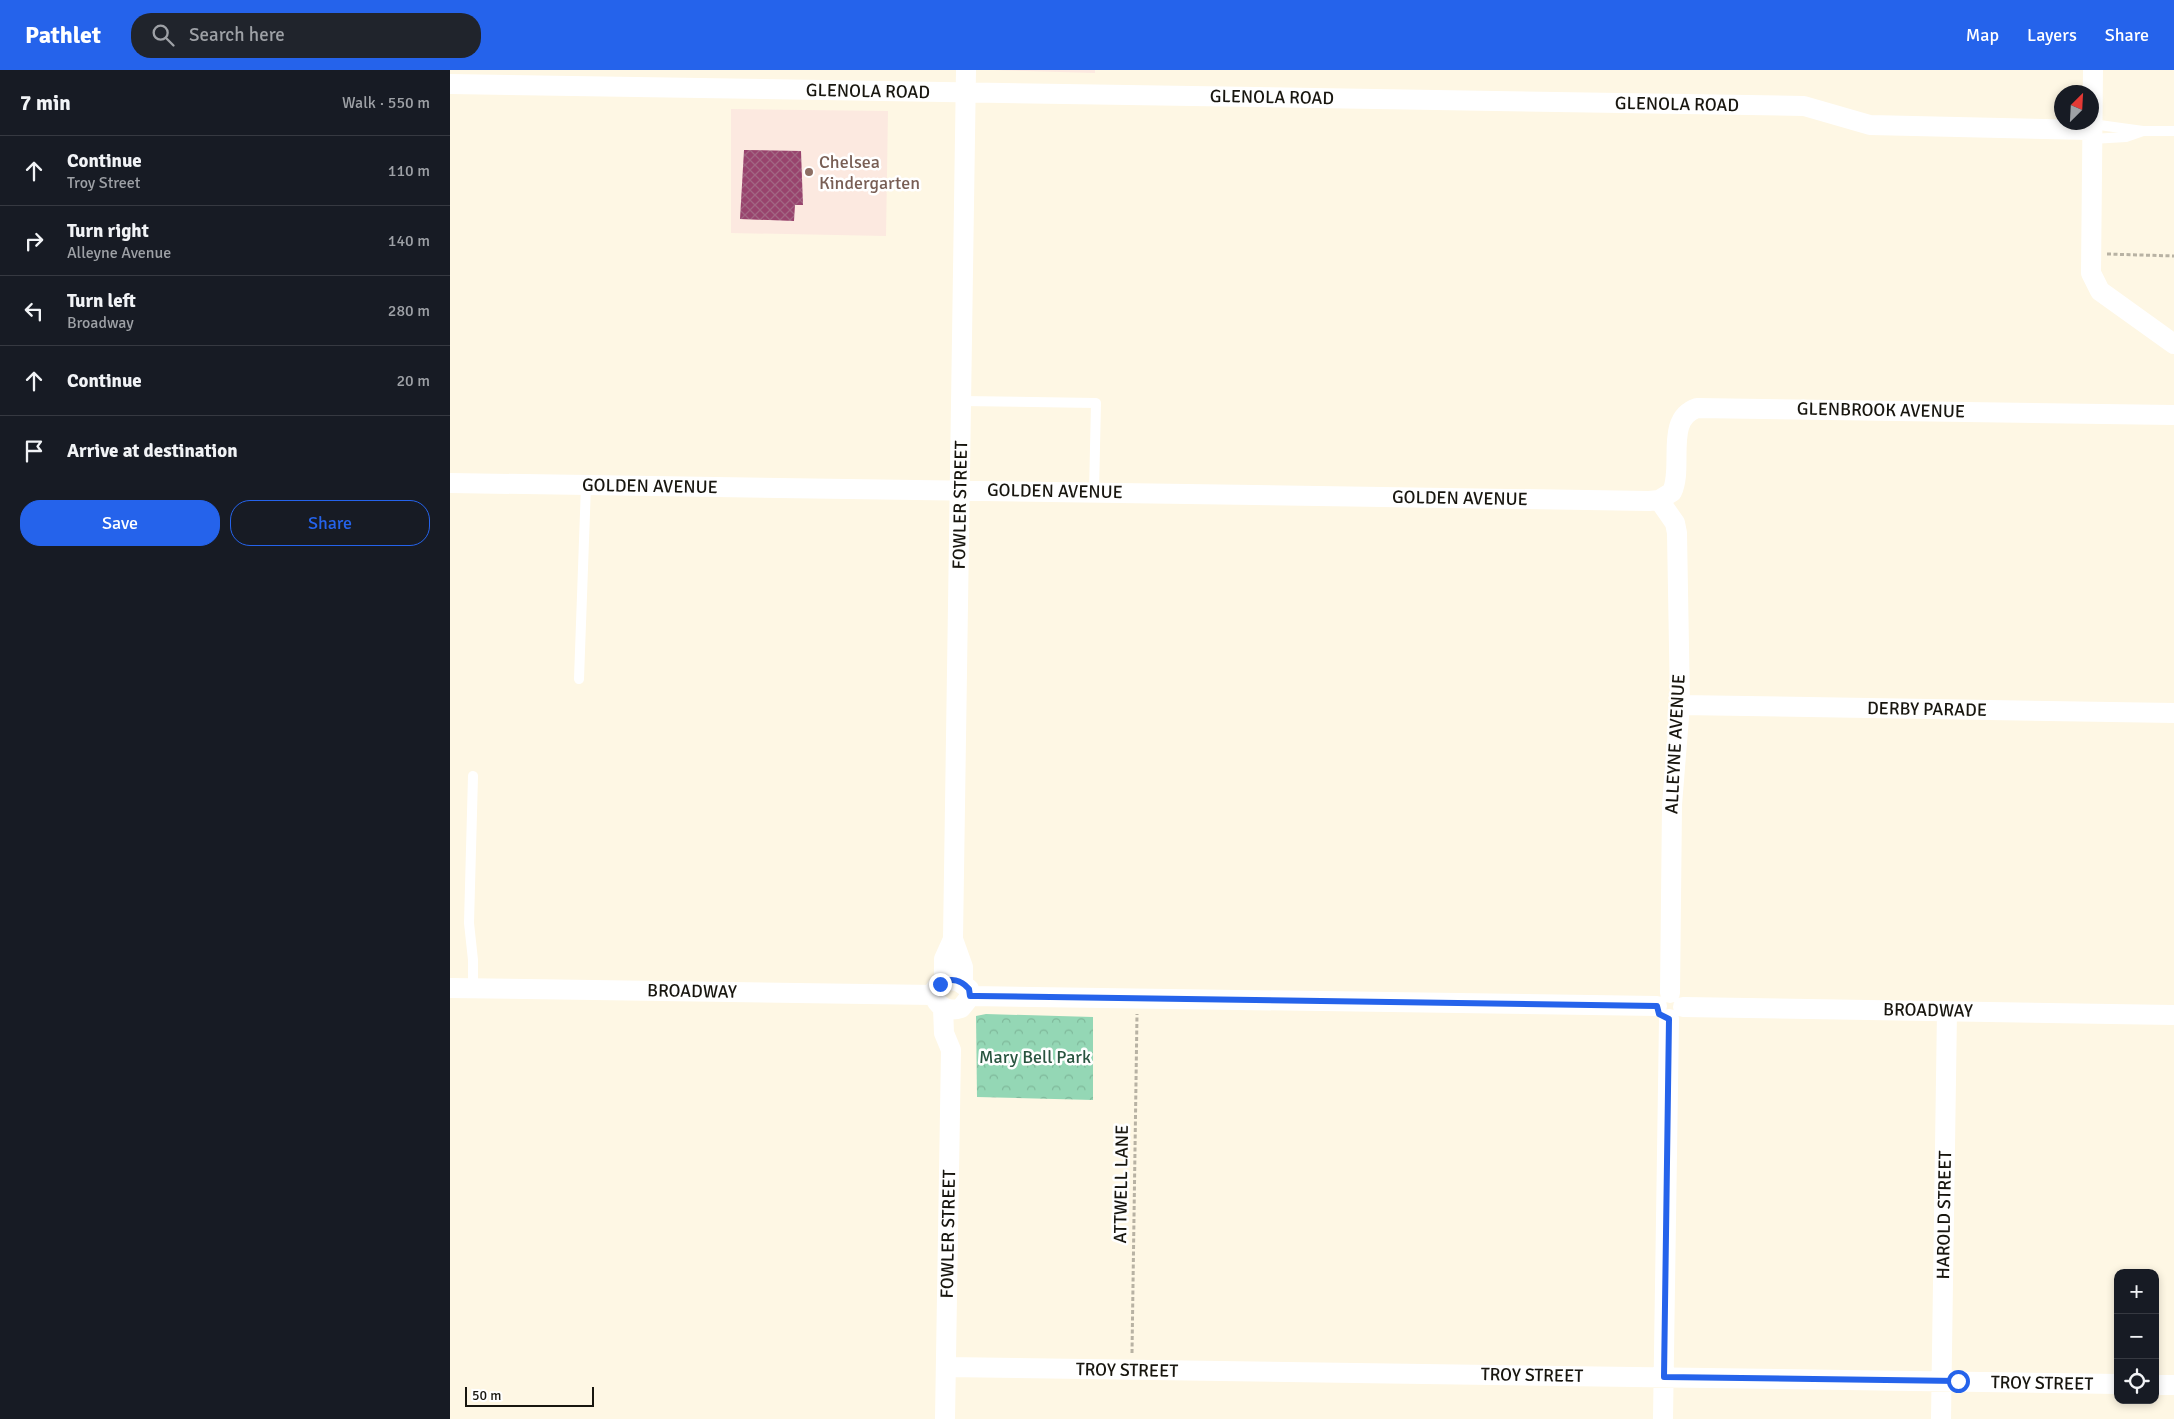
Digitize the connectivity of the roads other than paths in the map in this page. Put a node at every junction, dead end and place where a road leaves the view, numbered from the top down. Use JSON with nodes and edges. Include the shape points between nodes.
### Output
{"nodes":[{"id":1,"x":966,"y":70,"type":"edge"},
{"id":2,"x":2093,"y":70,"type":"edge"},
{"id":3,"x":450,"y":84,"type":"edge"},
{"id":4,"x":966,"y":92,"type":"junction"},
{"id":5,"x":2092,"y":131,"type":"junction"},
{"id":6,"x":2143,"y":131,"type":"junction"},
{"id":7,"x":2174,"y":131,"type":"edge"},
{"id":8,"x":2174,"y":344,"type":"edge"},
{"id":9,"x":961,"y":401,"type":"junction"},
{"id":10,"x":2174,"y":415,"type":"edge"},
{"id":11,"x":450,"y":483,"type":"edge"},
{"id":12,"x":586,"y":485,"type":"junction"},
{"id":13,"x":960,"y":490,"type":"junction"},
{"id":14,"x":1094,"y":492,"type":"junction"},
{"id":15,"x":1659,"y":500,"type":"junction"},
{"id":16,"x":579,"y":679,"type":"dead end"},
{"id":17,"x":1680,"y":705,"type":"junction"},
{"id":18,"x":2174,"y":713,"type":"edge"},
{"id":19,"x":473,"y":776,"type":"dead end"},
{"id":20,"x":450,"y":988,"type":"edge"},
{"id":21,"x":473,"y":988,"type":"junction"},
{"id":22,"x":952,"y":995,"type":"junction"},
{"id":23,"x":1670,"y":1006,"type":"junction"},
{"id":24,"x":1948,"y":1010,"type":"junction"},
{"id":25,"x":2174,"y":1015,"type":"edge"},
{"id":26,"x":946,"y":1367,"type":"junction"},
{"id":27,"x":1664,"y":1377,"type":"junction"},
{"id":28,"x":1942,"y":1381,"type":"junction"},
{"id":29,"x":2114,"y":1384,"type":"edge"},
{"id":30,"x":2159,"y":1385,"type":"edge"},
{"id":31,"x":2174,"y":1385,"type":"edge"},
{"id":32,"x":945,"y":1419,"type":"edge"},
{"id":33,"x":1663,"y":1419,"type":"edge"},
{"id":34,"x":1941,"y":1419,"type":"edge"}],
"edges":[{"from":1,"to":4,"type":"street","name":"FOWLER STREET"},
{"from":2,"to":5,"type":"street"},
{"from":3,"to":4,"type":"street","name":"GLENOLA ROAD"},
{"from":4,"to":5,"type":"street","name":"GLENOLA ROAD","via":[[1804,106],[1870,125]]},
{"from":4,"to":9,"type":"street","name":"FOWLER STREET"},
{"from":5,"to":6,"type":"lane"},
{"from":5,"to":6,"type":"lane","via":[[2126,137]]},
{"from":5,"to":8,"type":"street","via":[[2091,273],[2100,291]]},
{"from":6,"to":7,"type":"lane"},
{"from":9,"to":13,"type":"street","name":"FOWLER STREET"},
{"from":9,"to":14,"type":"lane","via":[[1096,404]]},
{"from":10,"to":15,"type":"street","name":"GLENBROOK AVENUE","via":[[1696,408],[1679,422],[1675,486],[1672,492]]},
{"from":11,"to":12,"type":"street","name":"GOLDEN AVENUE"},
{"from":12,"to":13,"type":"street","name":"GOLDEN AVENUE"},
{"from":12,"to":16,"type":"lane"},
{"from":13,"to":14,"type":"street","name":"GOLDEN AVENUE"},
{"from":13,"to":22,"type":"street","name":"FOWLER STREET","via":[[953,939],[944,959]]},
{"from":14,"to":15,"type":"street","name":"GOLDEN AVENUE"},
{"from":15,"to":17,"type":"street","name":"ALLEYNE AVENUE","via":[[1675,523],[1677,533]]},
{"from":17,"to":18,"type":"street","name":"DERBY PARADE"},
{"from":17,"to":23,"type":"street","name":"ALLEYNE AVENUE","via":[[1672,805]]},
{"from":19,"to":21,"type":"lane","via":[[469,923]]},
{"from":20,"to":21,"type":"street","name":"BROADWAY"},
{"from":21,"to":22,"type":"street","name":"BROADWAY"},
{"from":22,"to":23,"type":"street","name":"BROADWAY"},
{"from":22,"to":26,"type":"street","name":"FOWLER STREET","via":[[944,1033],[950,1050]]},
{"from":23,"to":24,"type":"street","name":"BROADWAY"},
{"from":23,"to":27,"type":"street","name":"ALLEYNE AVENUE"},
{"from":24,"to":25,"type":"street","name":"BROADWAY"},
{"from":24,"to":28,"type":"street","name":"HAROLD STREET"},
{"from":26,"to":27,"type":"street","name":"TROY STREET"},
{"from":26,"to":32,"type":"street","name":"FOWLER STREET"},
{"from":27,"to":28,"type":"street","name":"TROY STREET"},
{"from":27,"to":33,"type":"street","name":"ALLEYNE AVENUE"},
{"from":28,"to":29,"type":"street","name":"TROY STREET"},
{"from":28,"to":34,"type":"street","name":"HAROLD STREET"},
{"from":30,"to":31,"type":"street"}]}
